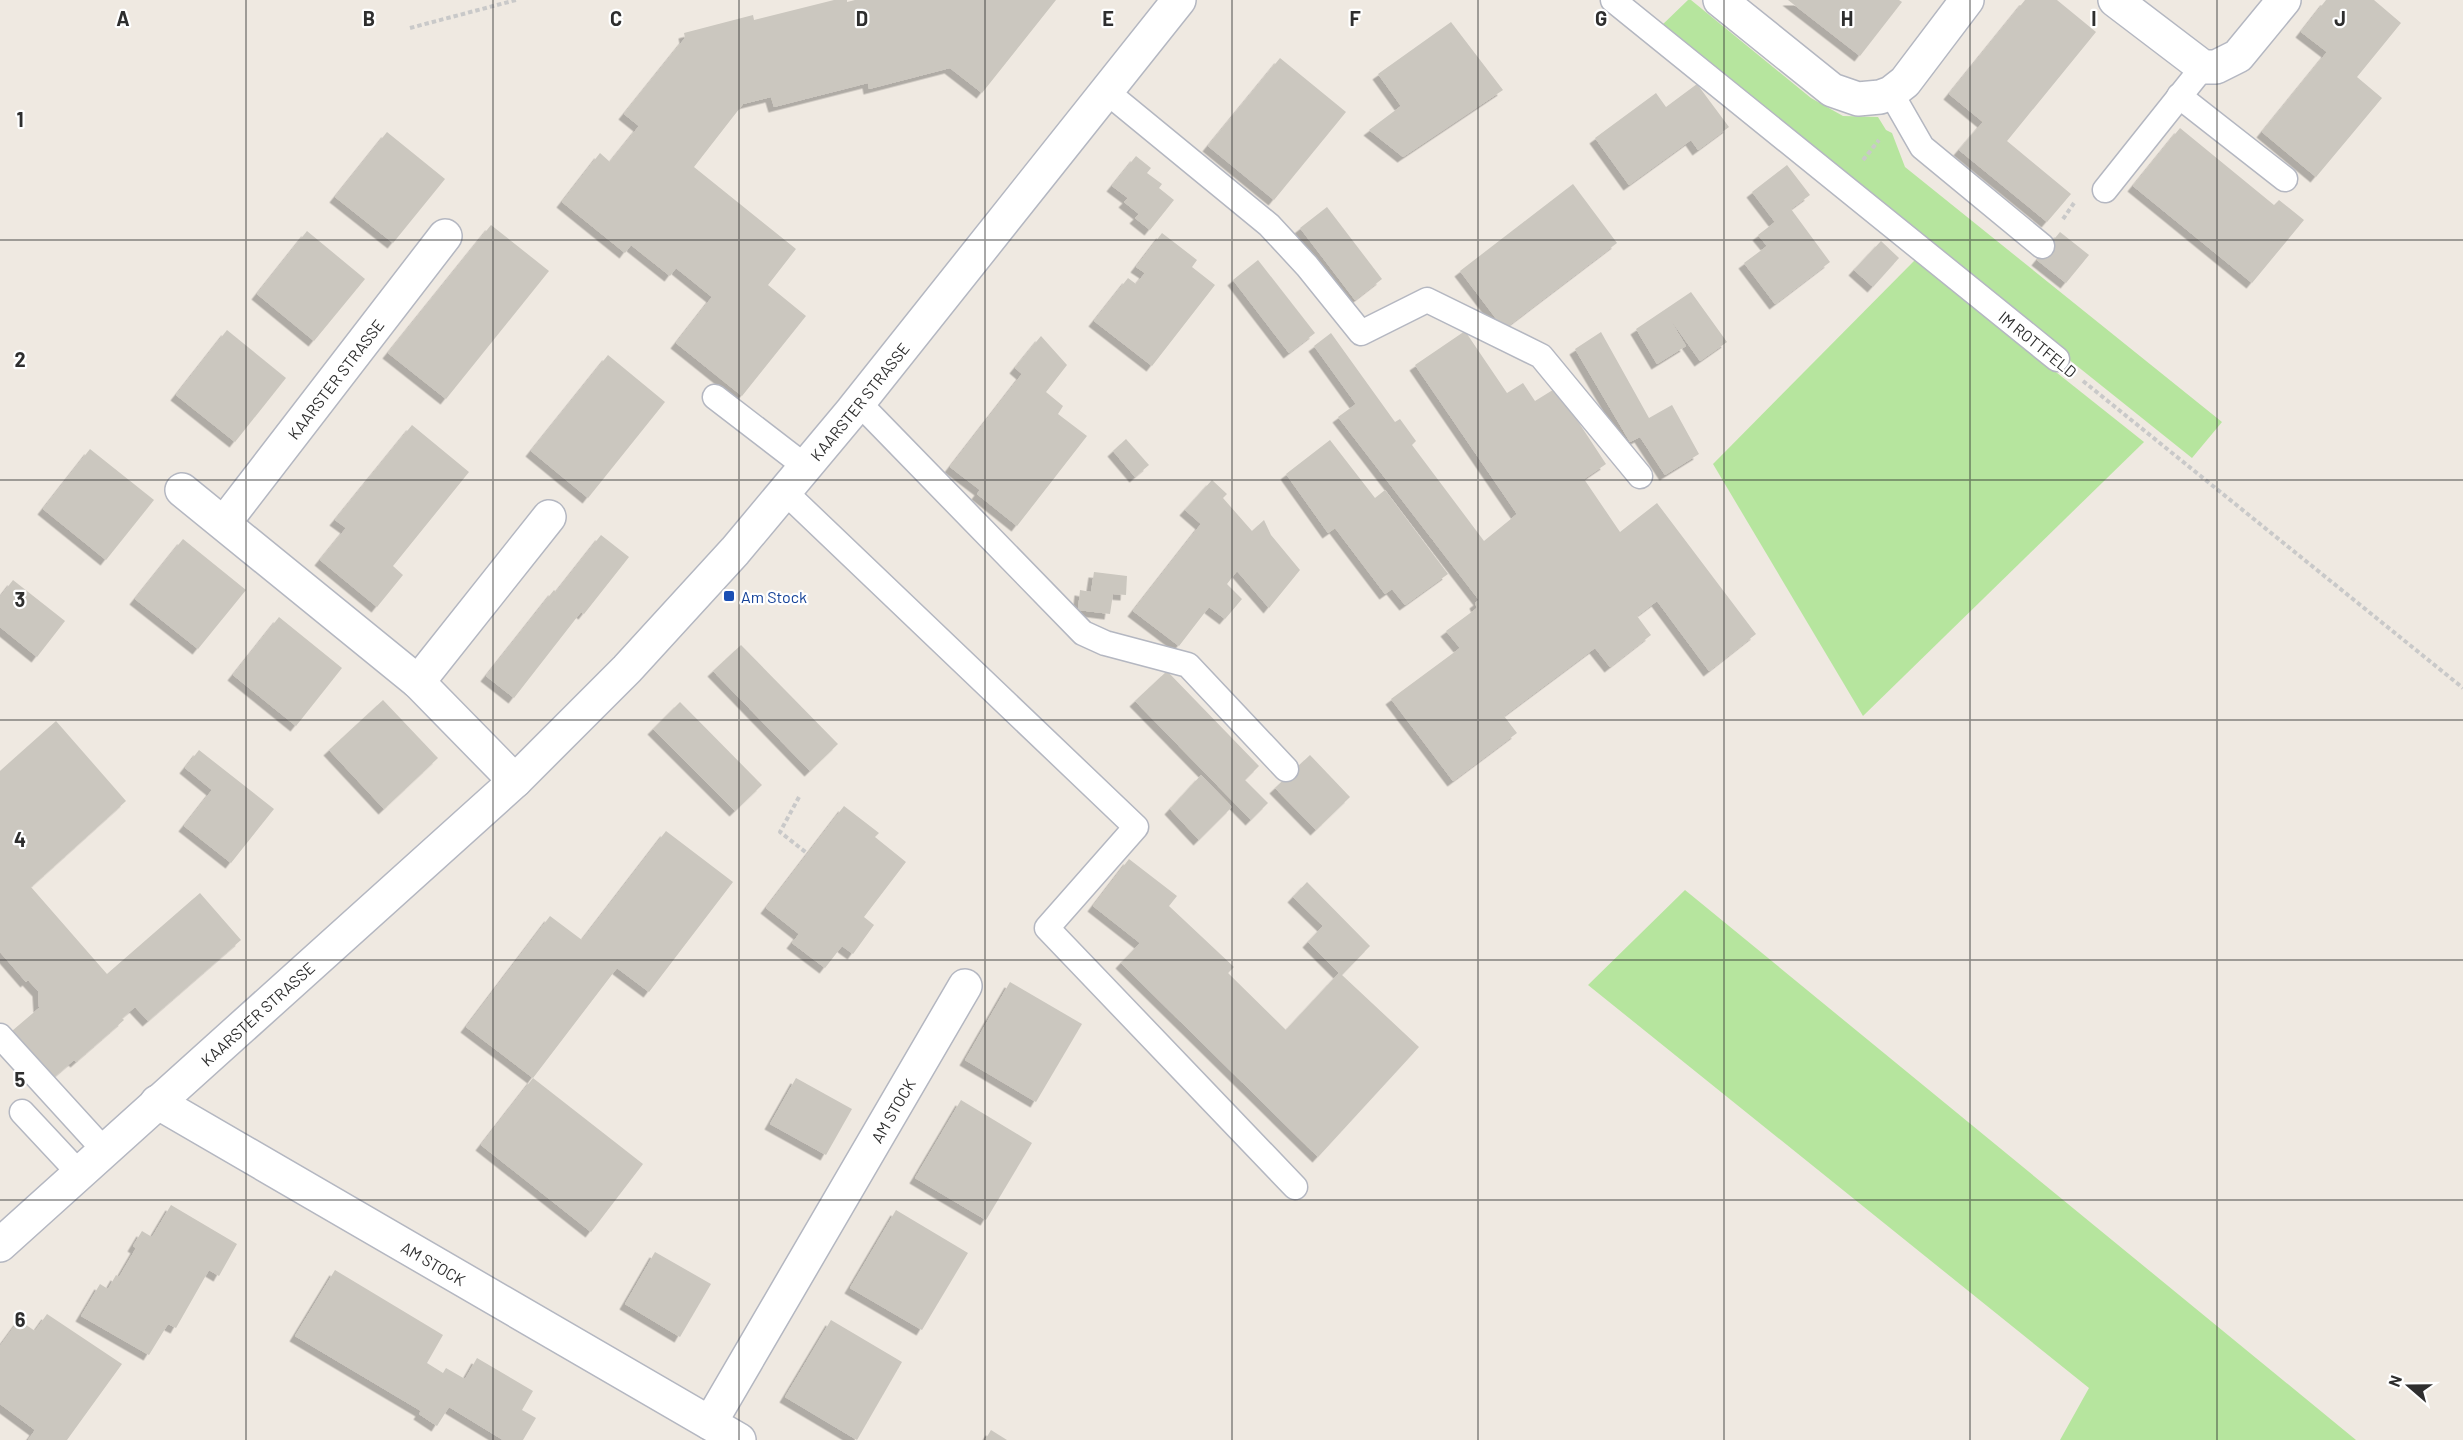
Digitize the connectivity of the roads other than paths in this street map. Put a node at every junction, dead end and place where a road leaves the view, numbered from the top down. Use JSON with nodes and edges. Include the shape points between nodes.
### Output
{"nodes":[{"id":1,"x":1179,"y":0,"type":"edge"},
{"id":2,"x":1613,"y":0,"type":"edge"},
{"id":3,"x":1720,"y":0,"type":"edge"},
{"id":4,"x":1967,"y":0,"type":"edge"},
{"id":5,"x":2115,"y":0,"type":"edge"},
{"id":6,"x":2284,"y":0,"type":"edge"},
{"id":7,"x":2203,"y":67,"type":"junction"},
{"id":8,"x":1107,"y":92,"type":"junction"},
{"id":9,"x":1885,"y":95,"type":"junction"},
{"id":10,"x":2179,"y":96,"type":"junction"},
{"id":11,"x":2285,"y":178,"type":"dead end"},
{"id":12,"x":2105,"y":190,"type":"road end"},
{"id":13,"x":445,"y":236,"type":"dead end"},
{"id":14,"x":2043,"y":246,"type":"road end"},
{"id":15,"x":2057,"y":359,"type":"road end"},
{"id":16,"x":715,"y":397,"type":"dead end"},
{"id":17,"x":859,"y":403,"type":"junction"},
{"id":18,"x":806,"y":467,"type":"junction"},
{"id":19,"x":1640,"y":476,"type":"dead end"},
{"id":20,"x":182,"y":490,"type":"dead end"},
{"id":21,"x":785,"y":492,"type":"junction"},
{"id":22,"x":549,"y":518,"type":"dead end"},
{"id":23,"x":224,"y":523,"type":"junction"},
{"id":24,"x":418,"y":682,"type":"junction"},
{"id":25,"x":1286,"y":770,"type":"dead end"},
{"id":26,"x":515,"y":780,"type":"junction"},
{"id":27,"x":964,"y":986,"type":"dead end"},
{"id":28,"x":0,"y":1036,"type":"edge"},
{"id":29,"x":157,"y":1102,"type":"junction"},
{"id":30,"x":22,"y":1112,"type":"dead end"},
{"id":31,"x":104,"y":1150,"type":"junction"},
{"id":32,"x":78,"y":1173,"type":"junction"},
{"id":33,"x":1295,"y":1187,"type":"dead end"},
{"id":34,"x":0,"y":1245,"type":"edge"},
{"id":35,"x":710,"y":1423,"type":"junction"},
{"id":36,"x":739,"y":1440,"type":"edge"}],
"edges":[{"from":1,"to":8,"type":"street","name":"KAARSTER STRASSE"},
{"from":2,"to":15,"type":"lane","name":"IM ROTTFELD"},
{"from":3,"to":9,"type":"street","via":[[1832,90],[1858,99]]},
{"from":4,"to":9,"type":"street","via":[[1905,82]]},
{"from":5,"to":7,"type":"street"},
{"from":6,"to":7,"type":"street","via":[[2238,56]]},
{"from":7,"to":10,"type":"lane"},
{"from":8,"to":17,"type":"street","name":"KAARSTER STRASSE"},
{"from":8,"to":19,"type":"lane","via":[[1269,225],[1361,333],[1427,300],[1541,356]]},
{"from":9,"to":14,"type":"lane","via":[[1922,147]]},
{"from":10,"to":11,"type":"lane"},
{"from":10,"to":12,"type":"lane"},
{"from":13,"to":23,"type":"street","name":"KAARSTER STRASSE"},
{"from":16,"to":18,"type":"lane"},
{"from":17,"to":18,"type":"street","name":"KAARSTER STRASSE"},
{"from":17,"to":25,"type":"lane","via":[[1083,633],[1105,643],[1188,665]]},
{"from":18,"to":21,"type":"street","name":"KAARSTER STRASSE"},
{"from":20,"to":23,"type":"street"},
{"from":21,"to":26,"type":"street","name":"KAARSTER STRASSE","via":[[627,669]]},
{"from":21,"to":33,"type":"lane","via":[[1136,827],[1047,928]]},
{"from":22,"to":24,"type":"street"},
{"from":23,"to":24,"type":"street"},
{"from":24,"to":26,"type":"street"},
{"from":26,"to":29,"type":"street","name":"KAARSTER STRASSE"},
{"from":27,"to":35,"type":"street","name":"AM STOCK"},
{"from":28,"to":31,"type":"lane"},
{"from":29,"to":31,"type":"street","name":"KAARSTER STRASSE"},
{"from":29,"to":35,"type":"street","name":"AM STOCK"},
{"from":30,"to":32,"type":"lane"},
{"from":31,"to":32,"type":"street","name":"KAARSTER STRASSE"},
{"from":32,"to":34,"type":"street","name":"KAARSTER STRASSE"},
{"from":35,"to":36,"type":"street","name":"AM STOCK"}]}
